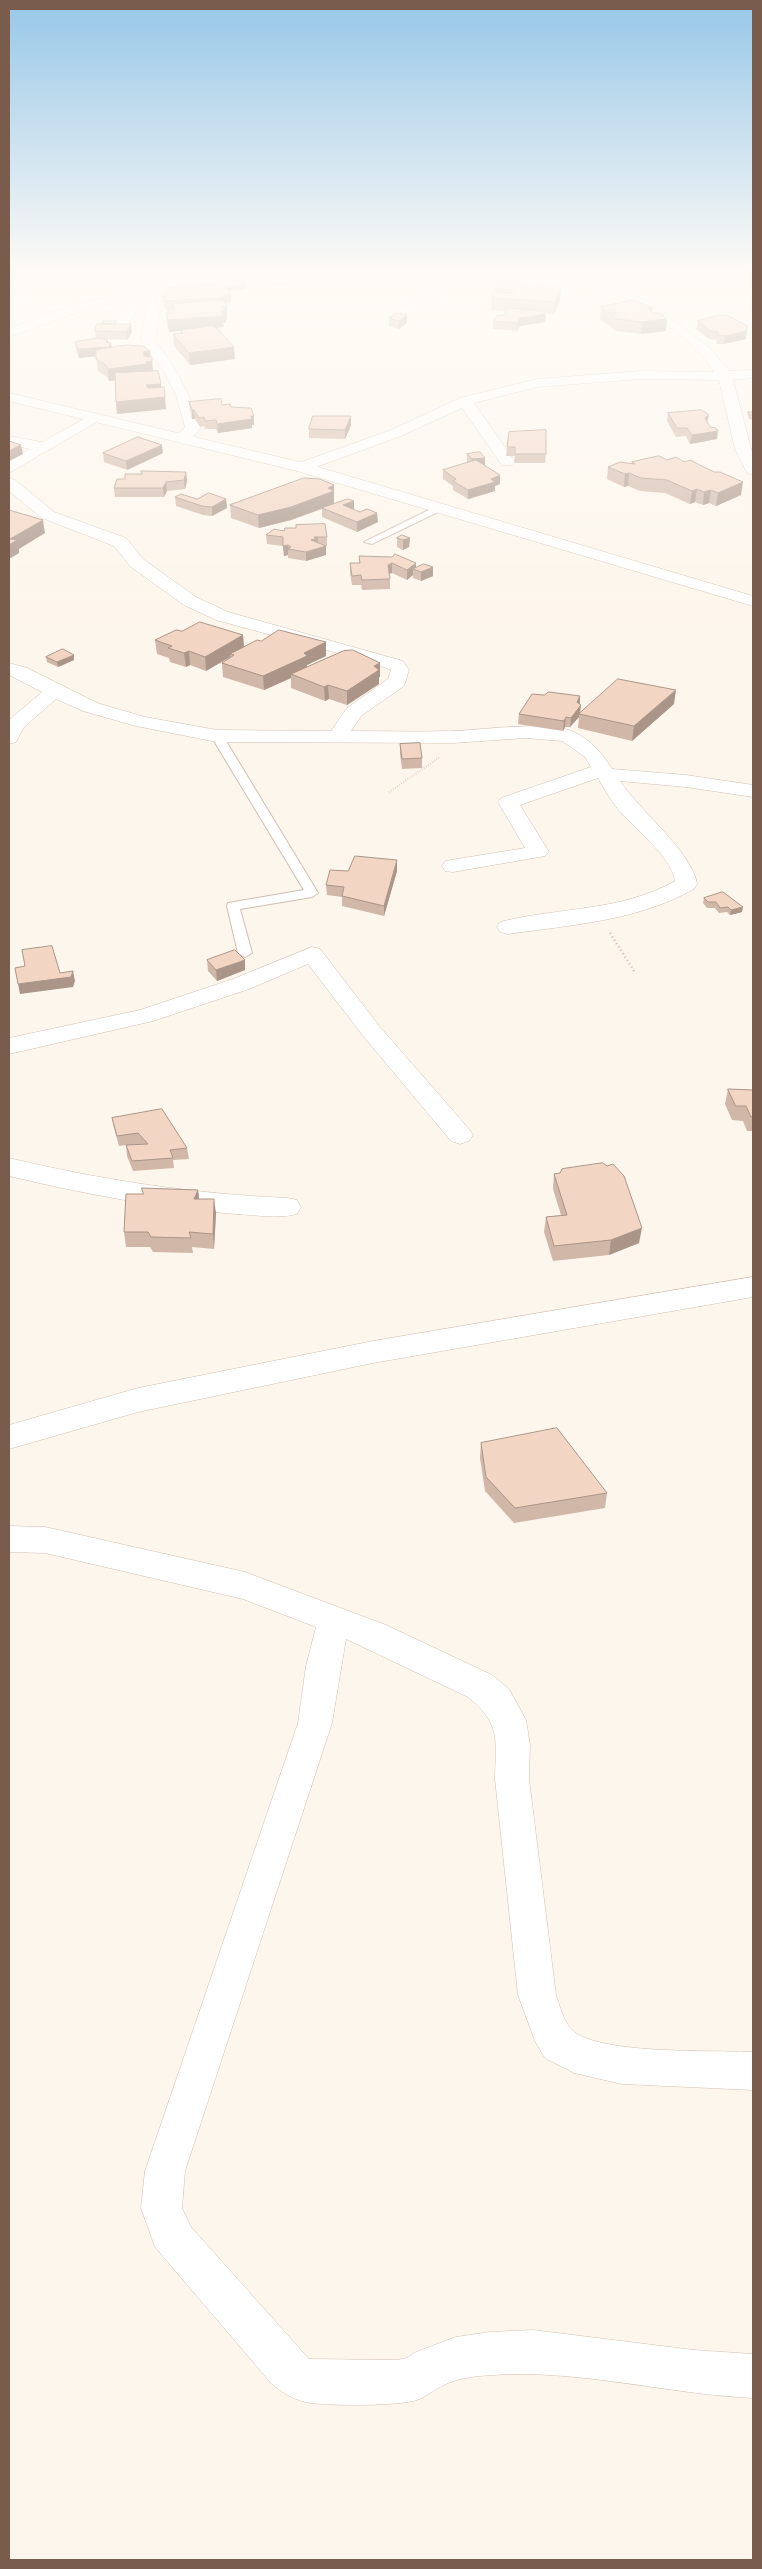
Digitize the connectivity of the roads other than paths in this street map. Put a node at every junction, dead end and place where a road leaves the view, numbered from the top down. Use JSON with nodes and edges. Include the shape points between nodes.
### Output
{"nodes":[{"id":1,"x":9,"y":397,"type":"edge"},
{"id":2,"x":183,"y":397,"type":"edge"},
{"id":3,"x":482,"y":397,"type":"edge"},
{"id":4,"x":733,"y":397,"type":"edge"},
{"id":5,"x":466,"y":401,"type":"junction"},
{"id":6,"x":95,"y":417,"type":"junction"},
{"id":7,"x":183,"y":439,"type":"junction"},
{"id":8,"x":9,"y":440,"type":"edge"},
{"id":9,"x":748,"y":446,"type":"edge"},
{"id":10,"x":44,"y":447,"type":"junction"},
{"id":11,"x":507,"y":462,"type":"edge"},
{"id":12,"x":302,"y":467,"type":"junction"},
{"id":13,"x":9,"y":468,"type":"edge"},
{"id":14,"x":753,"y":470,"type":"edge"},
{"id":15,"x":9,"y":483,"type":"edge"},
{"id":16,"x":439,"y":508,"type":"junction"},
{"id":17,"x":369,"y":542,"type":"dead end"},
{"id":18,"x":753,"y":601,"type":"edge"},
{"id":19,"x":9,"y":669,"type":"edge"},
{"id":20,"x":54,"y":691,"type":"junction"},
{"id":21,"x":217,"y":736,"type":"junction"},
{"id":22,"x":9,"y":738,"type":"edge"},
{"id":23,"x":336,"y":738,"type":"junction"},
{"id":24,"x":604,"y":772,"type":"junction"},
{"id":25,"x":753,"y":791,"type":"edge"},
{"id":26,"x":453,"y":866,"type":"dead end"},
{"id":27,"x":508,"y":927,"type":"dead end"},
{"id":28,"x":244,"y":953,"type":"dead end"},
{"id":29,"x":9,"y":1046,"type":"edge"},
{"id":30,"x":460,"y":1135,"type":"dead end"},
{"id":31,"x":9,"y":1168,"type":"edge"},
{"id":32,"x":288,"y":1207,"type":"dead end"},
{"id":33,"x":753,"y":1287,"type":"edge"},
{"id":34,"x":9,"y":1438,"type":"edge"},
{"id":35,"x":9,"y":1539,"type":"edge"},
{"id":36,"x":334,"y":1620,"type":"junction"},
{"id":37,"x":753,"y":2070,"type":"edge"},
{"id":38,"x":753,"y":2376,"type":"edge"}],
"edges":[{"from":1,"to":6,"type":"street"},
{"from":2,"to":7,"type":"street","via":[[193,428]]},
{"from":3,"to":5,"type":"street"},
{"from":4,"to":9,"type":"street"},
{"from":5,"to":11,"type":"street"},
{"from":5,"to":12,"type":"street","via":[[396,433]]},
{"from":6,"to":7,"type":"street"},
{"from":6,"to":10,"type":"street"},
{"from":7,"to":12,"type":"street"},
{"from":8,"to":10,"type":"street"},
{"from":9,"to":14,"type":"street","via":[[747,461]]},
{"from":10,"to":13,"type":"street"},
{"from":12,"to":16,"type":"street"},
{"from":15,"to":23,"type":"street","via":[[48,515],[120,542],[136,562],[190,601],[222,616],[396,665],[400,670],[397,682],[354,712]]},
{"from":16,"to":17,"type":"lane"},
{"from":16,"to":18,"type":"street"},
{"from":19,"to":20,"type":"street"},
{"from":20,"to":21,"type":"street","via":[[90,707],[142,722]]},
{"from":20,"to":22,"type":"street","via":[[16,724]]},
{"from":21,"to":23,"type":"street"},
{"from":21,"to":28,"type":"lane","via":[[312,893],[232,906]]},
{"from":23,"to":24,"type":"street","via":[[526,732],[567,736],[592,753]]},
{"from":24,"to":25,"type":"street"},
{"from":24,"to":26,"type":"street","via":[[508,802],[538,852]]},
{"from":24,"to":27,"type":"street","via":[[624,803],[672,855],[685,876],[686,884],[620,910]]},
{"from":29,"to":30,"type":"street","via":[[145,1016],[241,984],[312,954],[372,1032]]},
{"from":31,"to":32,"type":"street","via":[[49,1178],[231,1206]]},
{"from":33,"to":34,"type":"street","via":[[334,1360],[138,1400]]},
{"from":35,"to":36,"type":"street","via":[[45,1540],[245,1586]]},
{"from":36,"to":37,"type":"street","via":[[374,1635],[480,1686],[497,1700],[509,1720],[512,1779],[537,1995],[559,2044],[580,2055],[632,2066]]},
{"from":36,"to":38,"type":"street","via":[[323,1666],[316,1723],[165,2171],[160,2210],[165,2225],[176,2242],[286,2368],[297,2377],[311,2381],[397,2382],[417,2378],[432,2367],[456,2359],[533,2352]]}]}
